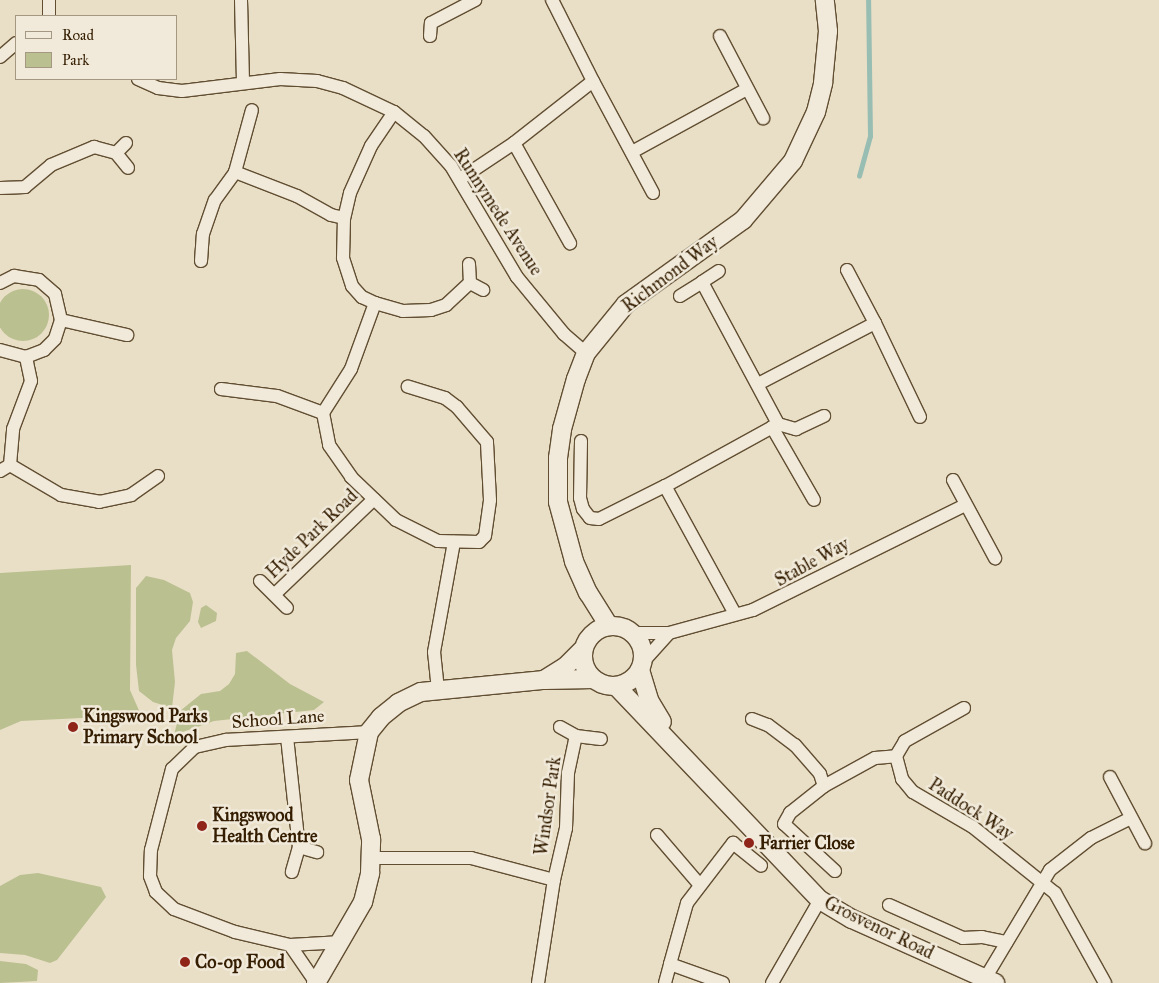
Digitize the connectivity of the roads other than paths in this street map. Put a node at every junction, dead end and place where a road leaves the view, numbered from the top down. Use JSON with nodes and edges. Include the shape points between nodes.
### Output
{"nodes":[{"id":1,"x":49,"y":0,"type":"edge"},
{"id":2,"x":241,"y":0,"type":"edge"},
{"id":3,"x":474,"y":0,"type":"edge"},
{"id":4,"x":552,"y":0,"type":"edge"},
{"id":5,"x":824,"y":0,"type":"edge"},
{"id":6,"x":49,"y":15,"type":"edge"},
{"id":7,"x":430,"y":36,"type":"dead end"},
{"id":8,"x":720,"y":36,"type":"dead end"},
{"id":9,"x":15,"y":44,"type":"edge"},
{"id":10,"x":0,"y":57,"type":"edge"},
{"id":11,"x":140,"y":80,"type":"edge"},
{"id":12,"x":593,"y":81,"type":"junction"},
{"id":13,"x":244,"y":82,"type":"junction"},
{"id":14,"x":747,"y":89,"type":"junction"},
{"id":15,"x":252,"y":110,"type":"dead end"},
{"id":16,"x":394,"y":112,"type":"junction"},
{"id":17,"x":763,"y":118,"type":"dead end"},
{"id":18,"x":126,"y":143,"type":"dead end"},
{"id":19,"x":514,"y":143,"type":"junction"},
{"id":20,"x":632,"y":152,"type":"junction"},
{"id":21,"x":116,"y":153,"type":"junction"},
{"id":22,"x":128,"y":168,"type":"dead end"},
{"id":23,"x":235,"y":172,"type":"junction"},
{"id":24,"x":460,"y":179,"type":"junction"},
{"id":25,"x":0,"y":188,"type":"edge"},
{"id":26,"x":653,"y":193,"type":"dead end"},
{"id":27,"x":344,"y":218,"type":"junction"},
{"id":28,"x":570,"y":244,"type":"dead end"},
{"id":29,"x":201,"y":261,"type":"dead end"},
{"id":30,"x":468,"y":264,"type":"dead end"},
{"id":31,"x":847,"y":270,"type":"dead end"},
{"id":32,"x":719,"y":271,"type":"dead end"},
{"id":33,"x":702,"y":282,"type":"junction"},
{"id":34,"x":0,"y":283,"type":"edge"},
{"id":35,"x":470,"y":283,"type":"junction"},
{"id":36,"x":483,"y":290,"type":"dead end"},
{"id":37,"x":680,"y":296,"type":"dead end"},
{"id":38,"x":375,"y":303,"type":"junction"},
{"id":39,"x":61,"y":320,"type":"junction"},
{"id":40,"x":875,"y":323,"type":"junction"},
{"id":41,"x":127,"y":335,"type":"dead end"},
{"id":42,"x":0,"y":350,"type":"edge"},
{"id":43,"x":586,"y":353,"type":"junction"},
{"id":44,"x":26,"y":357,"type":"junction"},
{"id":45,"x":758,"y":384,"type":"junction"},
{"id":46,"x":408,"y":387,"type":"dead end"},
{"id":47,"x":221,"y":389,"type":"dead end"},
{"id":48,"x":322,"y":413,"type":"junction"},
{"id":49,"x":824,"y":416,"type":"dead end"},
{"id":50,"x":920,"y":417,"type":"dead end"},
{"id":51,"x":775,"y":425,"type":"junction"},
{"id":52,"x":581,"y":441,"type":"dead end"},
{"id":53,"x":5,"y":468,"type":"edge"},
{"id":54,"x":158,"y":476,"type":"dead end"},
{"id":55,"x":953,"y":480,"type":"dead end"},
{"id":56,"x":665,"y":486,"type":"junction"},
{"id":57,"x":374,"y":499,"type":"junction"},
{"id":58,"x":814,"y":500,"type":"dead end"},
{"id":59,"x":965,"y":505,"type":"junction"},
{"id":60,"x":454,"y":542,"type":"junction"},
{"id":61,"x":996,"y":558,"type":"dead end"},
{"id":62,"x":260,"y":581,"type":"dead end"},
{"id":63,"x":588,"y":593,"type":"junction"},
{"id":64,"x":275,"y":594,"type":"junction"},
{"id":65,"x":288,"y":608,"type":"dead end"},
{"id":66,"x":735,"y":614,"type":"junction"},
{"id":67,"x":609,"y":626,"type":"junction"},
{"id":68,"x":634,"y":633,"type":"junction"},
{"id":69,"x":669,"y":633,"type":"junction"},
{"id":70,"x":586,"y":643,"type":"junction"},
{"id":71,"x":641,"y":666,"type":"junction"},
{"id":72,"x":593,"y":679,"type":"junction"},
{"id":73,"x":544,"y":680,"type":"junction"},
{"id":74,"x":617,"y":687,"type":"junction"},
{"id":75,"x":438,"y":690,"type":"junction"},
{"id":76,"x":964,"y":708,"type":"dead end"},
{"id":77,"x":752,"y":719,"type":"dead end"},
{"id":78,"x":560,"y":727,"type":"dead end"},
{"id":79,"x":369,"y":732,"type":"junction"},
{"id":80,"x":576,"y":736,"type":"junction"},
{"id":81,"x":287,"y":737,"type":"junction"},
{"id":82,"x":601,"y":739,"type":"dead end"},
{"id":83,"x":675,"y":745,"type":"junction"},
{"id":84,"x":896,"y":756,"type":"junction"},
{"id":85,"x":1110,"y":777,"type":"dead end"},
{"id":86,"x":824,"y":786,"type":"junction"},
{"id":87,"x":1131,"y":818,"type":"junction"},
{"id":88,"x":657,"y":836,"type":"dead end"},
{"id":89,"x":1145,"y":843,"type":"dead end"},
{"id":90,"x":299,"y":847,"type":"junction"},
{"id":91,"x":316,"y":852,"type":"dead end"},
{"id":92,"x":373,"y":858,"type":"junction"},
{"id":93,"x":761,"y":866,"type":"dead end"},
{"id":94,"x":835,"y":870,"type":"dead end"},
{"id":95,"x":292,"y":872,"type":"dead end"},
{"id":96,"x":554,"y":880,"type":"junction"},
{"id":97,"x":1042,"y":880,"type":"junction"},
{"id":98,"x":699,"y":884,"type":"junction"},
{"id":99,"x":820,"y":900,"type":"junction"},
{"id":100,"x":889,"y":905,"type":"dead end"},
{"id":101,"x":342,"y":942,"type":"junction"},
{"id":102,"x":1006,"y":942,"type":"junction"},
{"id":103,"x":290,"y":945,"type":"junction"},
{"id":104,"x":670,"y":964,"type":"junction"},
{"id":105,"x":990,"y":980,"type":"edge"},
{"id":106,"x":316,"y":983,"type":"edge"},
{"id":107,"x":538,"y":983,"type":"edge"},
{"id":108,"x":665,"y":983,"type":"edge"},
{"id":109,"x":723,"y":983,"type":"edge"},
{"id":110,"x":772,"y":983,"type":"edge"},
{"id":111,"x":1105,"y":983,"type":"edge"}],
"edges":[{"from":1,"to":6,"type":"street"},
{"from":2,"to":13,"type":"street"},
{"from":3,"to":7,"type":"street","via":[[430,24]]},
{"from":4,"to":12,"type":"street"},
{"from":5,"to":43,"type":"street","name":"Richmond Way","via":[[828,31],[823,83],[816,112],[793,161],[743,220],[626,304]]},
{"from":8,"to":14,"type":"street"},
{"from":9,"to":10,"type":"street"},
{"from":11,"to":13,"type":"street","name":"Runnymede Avenue","via":[[158,88],[182,91]]},
{"from":12,"to":19,"type":"street"},
{"from":12,"to":20,"type":"street"},
{"from":13,"to":16,"type":"street","name":"Runnymede Avenue","via":[[280,79],[317,81],[343,88]]},
{"from":14,"to":17,"type":"street"},
{"from":14,"to":20,"type":"street"},
{"from":15,"to":23,"type":"street"},
{"from":16,"to":24,"type":"street","name":"Runnymede Avenue","via":[[424,136]]},
{"from":16,"to":27,"type":"street","via":[[371,146],[350,193]]},
{"from":18,"to":21,"type":"street"},
{"from":19,"to":24,"type":"street"},
{"from":19,"to":28,"type":"street"},
{"from":20,"to":26,"type":"street"},
{"from":21,"to":22,"type":"street"},
{"from":21,"to":25,"type":"street","via":[[94,148],[51,165],[24,188]]},
{"from":23,"to":27,"type":"street"},
{"from":23,"to":29,"type":"street","via":[[215,200],[203,234]]},
{"from":24,"to":43,"type":"street","name":"Runnymede Avenue","via":[[517,278],[564,334]]},
{"from":27,"to":38,"type":"street","via":[[343,258],[352,286],[362,297]]},
{"from":30,"to":35,"type":"street"},
{"from":31,"to":40,"type":"street"},
{"from":32,"to":33,"type":"street"},
{"from":33,"to":37,"type":"street"},
{"from":33,"to":45,"type":"street"},
{"from":34,"to":39,"type":"street","via":[[14,276],[39,280],[55,294]]},
{"from":35,"to":36,"type":"street"},
{"from":35,"to":38,"type":"street","via":[[446,305],[431,310],[403,311]]},
{"from":38,"to":48,"type":"street","via":[[351,369]]},
{"from":39,"to":41,"type":"street"},
{"from":39,"to":44,"type":"street","via":[[55,338],[44,350]]},
{"from":40,"to":45,"type":"street"},
{"from":40,"to":50,"type":"street"},
{"from":42,"to":44,"type":"street"},
{"from":43,"to":63,"type":"street","name":"Richmond Way","via":[[562,429],[557,480],[565,532]]},
{"from":44,"to":53,"type":"street","via":[[31,382],[13,429]]},
{"from":45,"to":51,"type":"street"},
{"from":46,"to":60,"type":"street","name":"Hyde Park Road","via":[[445,398],[458,407],[487,442],[490,500],[485,536],[479,542]]},
{"from":47,"to":48,"type":"street","via":[[277,396]]},
{"from":48,"to":57,"type":"street","name":"Hyde Park Road","via":[[329,445],[351,478]]},
{"from":49,"to":51,"type":"street","via":[[809,426],[796,429]]},
{"from":51,"to":56,"type":"street"},
{"from":51,"to":58,"type":"street"},
{"from":52,"to":56,"type":"street","via":[[581,504],[590,518],[599,519]]},
{"from":53,"to":54,"type":"street","via":[[61,495],[99,502],[120,500]]},
{"from":55,"to":59,"type":"street"},
{"from":56,"to":66,"type":"street"},
{"from":57,"to":60,"type":"street","name":"Hyde Park Road","via":[[409,529],[438,541]]},
{"from":57,"to":64,"type":"street","name":"Hyde Park Road"},
{"from":59,"to":61,"type":"street"},
{"from":59,"to":66,"type":"street","name":"Stable Way","via":[[864,553],[781,599]]},
{"from":60,"to":75,"type":"street","via":[[434,652]]},
{"from":62,"to":64,"type":"street","name":"Hyde Park Road"},
{"from":63,"to":67,"type":"street","name":"Richmond Way"},
{"from":63,"to":70,"type":"street","name":"Richmond Way"},
{"from":64,"to":65,"type":"street","name":"Hyde Park Road"},
{"from":66,"to":69,"type":"street","name":"Stable Way"},
{"from":67,"to":68,"type":"street"},
{"from":67,"to":70,"type":"street"},
{"from":68,"to":69,"type":"street","name":"Stable Way"},
{"from":68,"to":71,"type":"street","via":[[644,646]]},
{"from":69,"to":71,"type":"street"},
{"from":70,"to":72,"type":"street","via":[[584,668]]},
{"from":70,"to":73,"type":"street","via":[[565,667]]},
{"from":71,"to":74,"type":"street","via":[[632,679]]},
{"from":71,"to":83,"type":"street","name":"Grosvenor Road","via":[[650,702]]},
{"from":72,"to":73,"type":"street"},
{"from":72,"to":74,"type":"street","via":[[607,687]]},
{"from":73,"to":75,"type":"street"},
{"from":74,"to":83,"type":"street","name":"Grosvenor Road"},
{"from":75,"to":79,"type":"street","via":[[421,692],[398,703]]},
{"from":76,"to":84,"type":"street","via":[[906,741]]},
{"from":77,"to":86,"type":"street","via":[[768,725],[795,745],[820,774]]},
{"from":78,"to":80,"type":"street","name":"Windsor Park"},
{"from":79,"to":81,"type":"street","name":"School Lane"},
{"from":79,"to":92,"type":"street","via":[[358,780]]},
{"from":80,"to":82,"type":"street","name":"Windsor Park"},
{"from":80,"to":96,"type":"street","name":"Windsor Park","via":[[568,772],[566,828]]},
{"from":81,"to":90,"type":"street"},
{"from":81,"to":103,"type":"street","name":"School Lane","via":[[226,740],[195,747],[180,758],[172,769],[164,792],[151,850],[150,876],[156,892],[174,909],[235,932]]},
{"from":83,"to":99,"type":"street","name":"Grosvenor Road","via":[[766,847]]},
{"from":84,"to":86,"type":"street","via":[[876,758]]},
{"from":84,"to":97,"type":"street","name":"Paddock Way","via":[[902,779],[913,792],[972,827]]},
{"from":85,"to":87,"type":"street"},
{"from":86,"to":94,"type":"street","via":[[790,813],[784,824]]},
{"from":87,"to":89,"type":"street"},
{"from":87,"to":97,"type":"street","via":[[1091,838]]},
{"from":88,"to":98,"type":"street"},
{"from":90,"to":91,"type":"street"},
{"from":90,"to":95,"type":"street"},
{"from":92,"to":96,"type":"street","name":"Windsor Park","via":[[472,858]]},
{"from":92,"to":101,"type":"street","via":[[363,902]]},
{"from":93,"to":98,"type":"street","via":[[733,843]]},
{"from":96,"to":107,"type":"street","name":"Windsor Park"},
{"from":97,"to":102,"type":"street"},
{"from":97,"to":111,"type":"street","name":"Paddock Way","via":[[1063,906]]},
{"from":98,"to":104,"type":"street","via":[[687,903]]},
{"from":99,"to":105,"type":"street","name":"Grosvenor Road","via":[[852,919]]},
{"from":99,"to":110,"type":"street"},
{"from":100,"to":102,"type":"street","via":[[962,938],[982,937]]},
{"from":101,"to":103,"type":"street","name":"School Lane"},
{"from":101,"to":106,"type":"street"},
{"from":102,"to":105,"type":"street"},
{"from":103,"to":106,"type":"street"},
{"from":104,"to":108,"type":"street"},
{"from":104,"to":109,"type":"street"}]}
